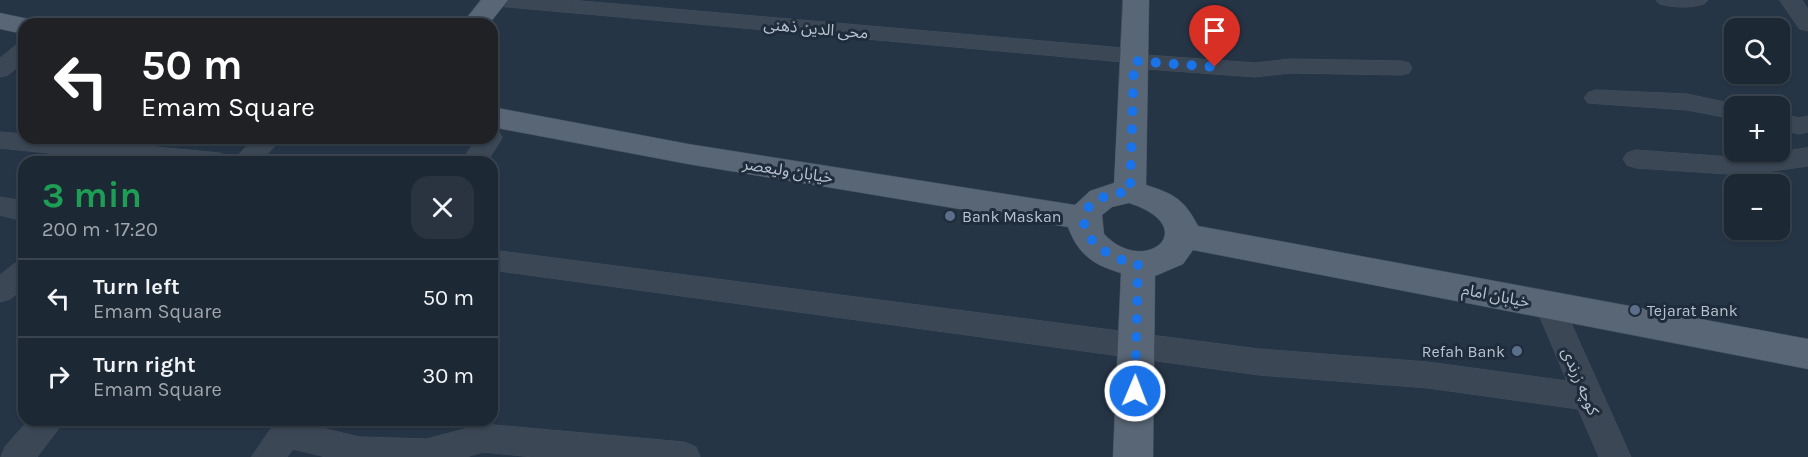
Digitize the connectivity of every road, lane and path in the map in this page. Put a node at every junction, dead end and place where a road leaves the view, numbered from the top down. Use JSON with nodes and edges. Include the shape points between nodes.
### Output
{"nodes":[{"id":1,"x":496,"y":0,"type":"edge"},
{"id":2,"x":1136,"y":0,"type":"edge"},
{"id":3,"x":1667,"y":0,"type":"edge"},
{"id":4,"x":1697,"y":0,"type":"edge"},
{"id":5,"x":1791,"y":0,"type":"edge"},
{"id":6,"x":480,"y":18,"type":"edge"},
{"id":7,"x":0,"y":21,"type":"edge"},
{"id":8,"x":1808,"y":24,"type":"edge"},
{"id":9,"x":18,"y":25,"type":"edge"},
{"id":10,"x":18,"y":55,"type":"edge"},
{"id":11,"x":1134,"y":59,"type":"junction"},
{"id":12,"x":1401,"y":68,"type":"dead end"},
{"id":13,"x":0,"y":70,"type":"edge"},
{"id":14,"x":1596,"y":98,"type":"dead end"},
{"id":15,"x":1724,"y":109,"type":"edge"},
{"id":16,"x":498,"y":128,"type":"edge"},
{"id":17,"x":0,"y":140,"type":"edge"},
{"id":18,"x":18,"y":142,"type":"edge"},
{"id":19,"x":40,"y":144,"type":"edge"},
{"id":20,"x":264,"y":144,"type":"edge"},
{"id":21,"x":159,"y":156,"type":"edge"},
{"id":22,"x":251,"y":156,"type":"edge"},
{"id":23,"x":1808,"y":157,"type":"edge"},
{"id":24,"x":1636,"y":159,"type":"dead end"},
{"id":25,"x":1130,"y":192,"type":"junction"},
{"id":26,"x":0,"y":206,"type":"edge"},
{"id":27,"x":18,"y":210,"type":"edge"},
{"id":28,"x":1084,"y":218,"type":"junction"},
{"id":29,"x":1184,"y":236,"type":"junction"},
{"id":30,"x":498,"y":261,"type":"edge"},
{"id":31,"x":1138,"y":264,"type":"junction"},
{"id":32,"x":18,"y":277,"type":"edge"},
{"id":33,"x":0,"y":291,"type":"edge"},
{"id":34,"x":1549,"y":305,"type":"junction"},
{"id":35,"x":1136,"y":346,"type":"junction"},
{"id":36,"x":1808,"y":354,"type":"edge"},
{"id":37,"x":1587,"y":397,"type":"junction"},
{"id":38,"x":44,"y":426,"type":"edge"},
{"id":39,"x":284,"y":437,"type":"edge"},
{"id":40,"x":16,"y":457,"type":"edge"},
{"id":41,"x":684,"y":457,"type":"edge"},
{"id":42,"x":1133,"y":457,"type":"edge"},
{"id":43,"x":1615,"y":457,"type":"edge"}],
"edges":[{"from":1,"to":6,"type":"main road"},
{"from":1,"to":11,"type":"street","name":"محی الدین ذهنی"},
{"from":2,"to":11,"type":"main road"},
{"from":3,"to":4,"type":"street"},
{"from":5,"to":8,"type":"street"},
{"from":7,"to":9,"type":"main road"},
{"from":10,"to":13,"type":"street"},
{"from":11,"to":12,"type":"street","name":"محی الدین ذهنی","via":[[1255,70],[1290,66]]},
{"from":11,"to":25,"type":"main road"},
{"from":14,"to":15,"type":"street","via":[[1686,102]]},
{"from":16,"to":28,"type":"main road","name":"خیابان ولیعصر"},
{"from":17,"to":18,"type":"street"},
{"from":19,"to":21,"type":"street"},
{"from":20,"to":22,"type":"street"},
{"from":23,"to":24,"type":"street","via":[[1762,165],[1713,167]]},
{"from":25,"to":28,"type":"main road","via":[[1095,201]]},
{"from":25,"to":29,"type":"main road","via":[[1162,202],[1182,223]]},
{"from":26,"to":27,"type":"street"},
{"from":28,"to":31,"type":"main road","via":[[1092,243],[1120,261]]},
{"from":29,"to":31,"type":"main road","via":[[1165,260]]},
{"from":29,"to":34,"type":"main road","name":"خیابان امام"},
{"from":30,"to":35,"type":"street"},
{"from":31,"to":35,"type":"main road"},
{"from":32,"to":33,"type":"street"},
{"from":34,"to":36,"type":"main road","name":"خیابان امام"},
{"from":34,"to":37,"type":"street","name":"کوچه زرندی"},
{"from":35,"to":37,"type":"street","via":[[1259,362],[1428,375]]},
{"from":35,"to":42,"type":"main road"},
{"from":37,"to":43,"type":"street","name":"کوچه زرندی"},
{"from":38,"to":40,"type":"street"},
{"from":39,"to":41,"type":"street","via":[[359,451],[427,454],[483,438]]}]}
